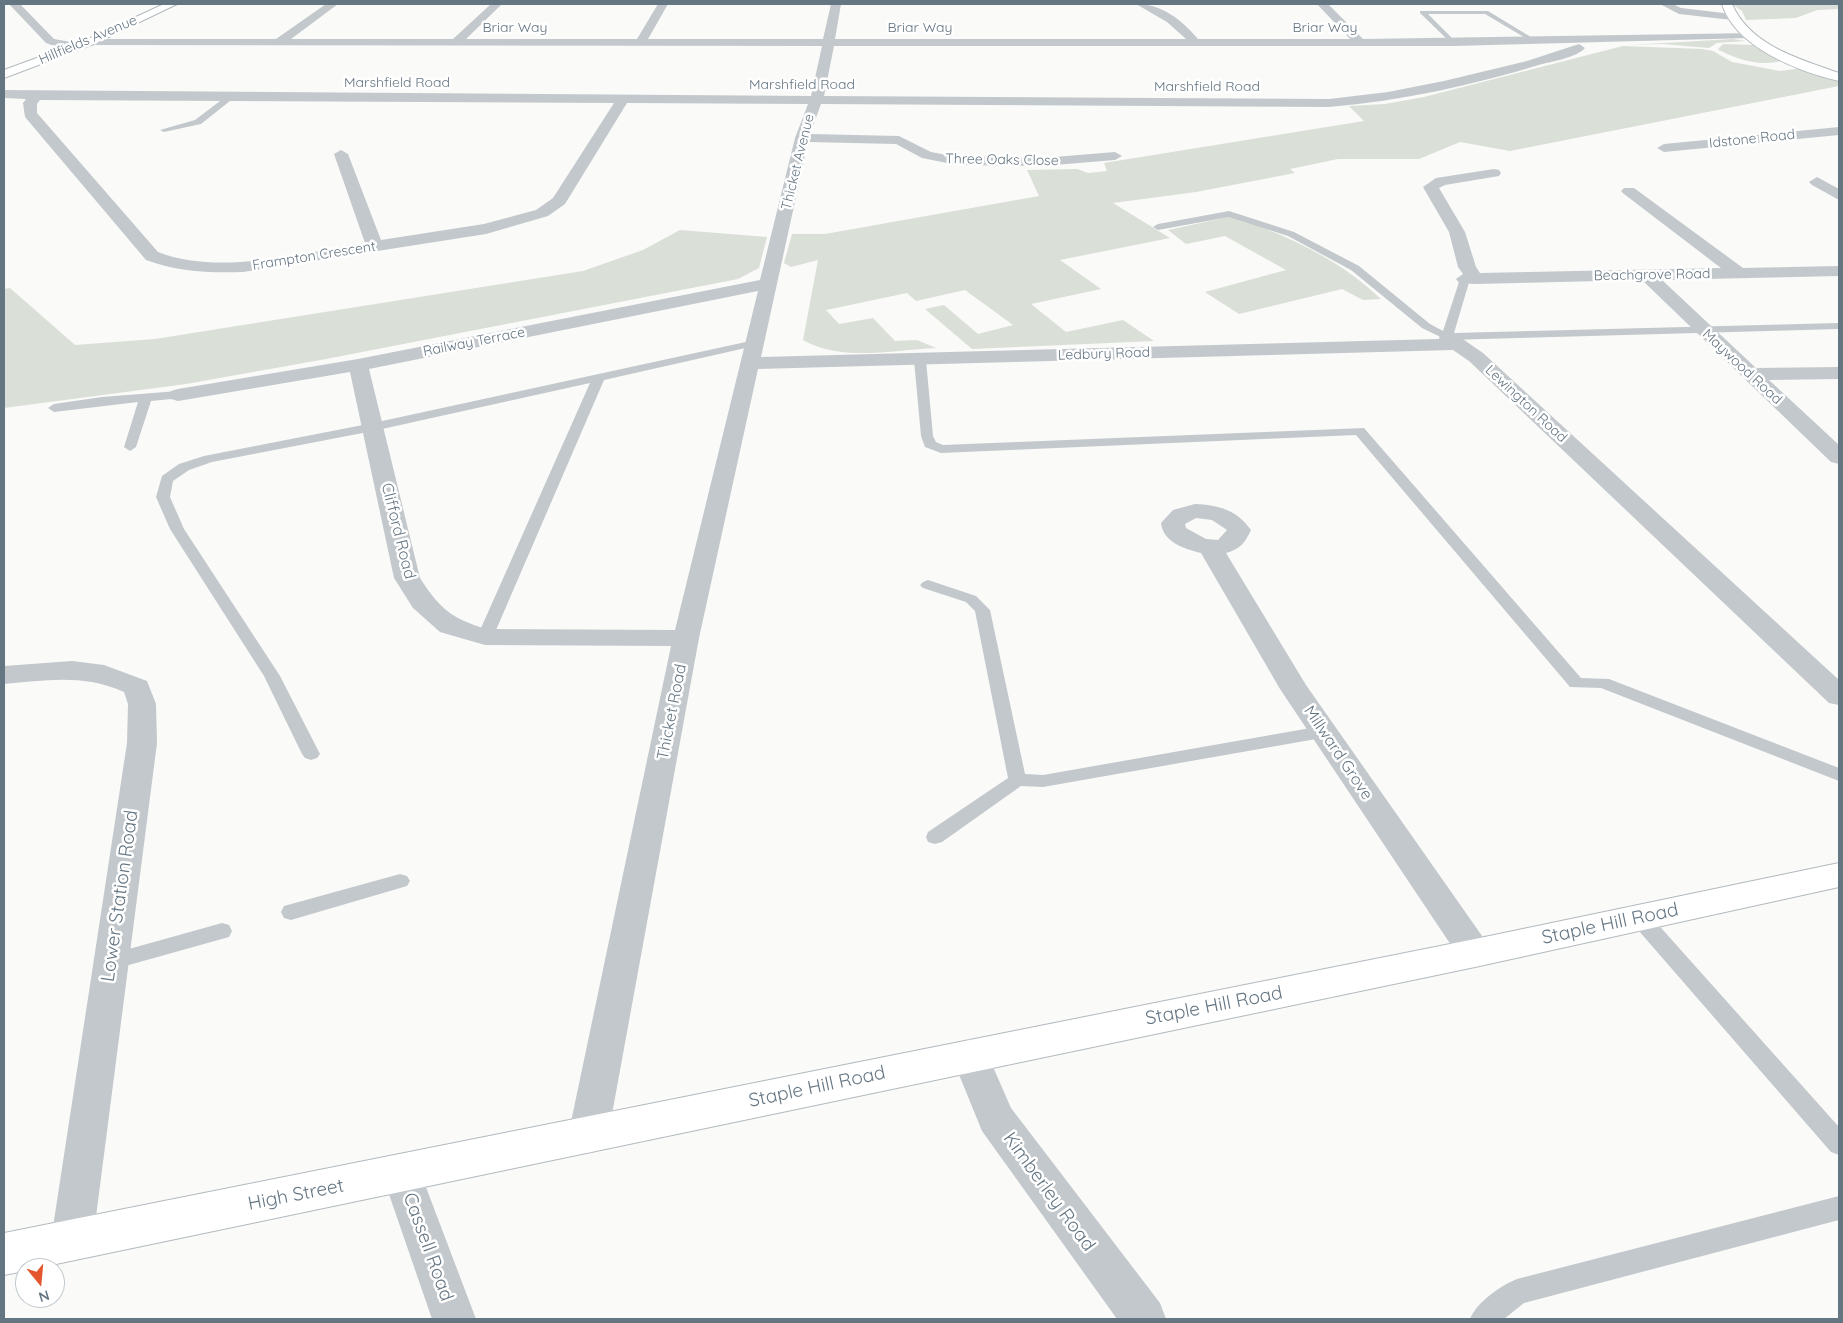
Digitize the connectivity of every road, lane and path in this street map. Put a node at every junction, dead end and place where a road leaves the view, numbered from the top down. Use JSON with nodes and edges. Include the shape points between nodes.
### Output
{"nodes":[{"id":1,"x":14,"y":4,"type":"edge"},
{"id":2,"x":172,"y":4,"type":"edge"},
{"id":3,"x":333,"y":4,"type":"edge"},
{"id":4,"x":496,"y":4,"type":"edge"},
{"id":5,"x":663,"y":4,"type":"edge"},
{"id":6,"x":836,"y":4,"type":"edge"},
{"id":7,"x":1141,"y":4,"type":"edge"},
{"id":8,"x":1322,"y":4,"type":"edge"},
{"id":9,"x":1665,"y":4,"type":"edge"},
{"id":10,"x":1727,"y":4,"type":"edge"},
{"id":11,"x":1732,"y":16,"type":"junction"},
{"id":12,"x":1750,"y":35,"type":"junction"},
{"id":13,"x":1588,"y":41,"type":"junction"},
{"id":14,"x":90,"y":42,"type":"junction"},
{"id":15,"x":279,"y":42,"type":"junction"},
{"id":16,"x":1194,"y":42,"type":"junction"},
{"id":17,"x":1536,"y":42,"type":"junction"},
{"id":18,"x":455,"y":43,"type":"junction"},
{"id":19,"x":640,"y":43,"type":"junction"},
{"id":20,"x":828,"y":43,"type":"junction"},
{"id":21,"x":1360,"y":43,"type":"junction"},
{"id":22,"x":1454,"y":43,"type":"junction"},
{"id":23,"x":78,"y":46,"type":"junction"},
{"id":24,"x":4,"y":74,"type":"edge"},
{"id":25,"x":1839,"y":77,"type":"edge"},
{"id":26,"x":4,"y":94,"type":"edge"},
{"id":27,"x":38,"y":96,"type":"junction"},
{"id":28,"x":231,"y":97,"type":"junction"},
{"id":29,"x":623,"y":99,"type":"junction"},
{"id":30,"x":815,"y":100,"type":"junction"},
{"id":31,"x":164,"y":130,"type":"dead end"},
{"id":32,"x":1839,"y":131,"type":"edge"},
{"id":33,"x":802,"y":138,"type":"junction"},
{"id":34,"x":1664,"y":148,"type":"dead end"},
{"id":35,"x":340,"y":154,"type":"dead end"},
{"id":36,"x":1115,"y":156,"type":"dead end"},
{"id":37,"x":1494,"y":173,"type":"dead end"},
{"id":38,"x":1817,"y":182,"type":"dead end"},
{"id":39,"x":1628,"y":191,"type":"dead end"},
{"id":40,"x":1839,"y":195,"type":"edge"},
{"id":41,"x":1158,"y":227,"type":"dead end"},
{"id":42,"x":375,"y":247,"type":"junction"},
{"id":43,"x":1839,"y":271,"type":"edge"},
{"id":44,"x":1740,"y":274,"type":"junction"},
{"id":45,"x":1646,"y":276,"type":"junction"},
{"id":46,"x":1470,"y":279,"type":"junction"},
{"id":47,"x":770,"y":282,"type":"junction"},
{"id":48,"x":1839,"y":326,"type":"edge"},
{"id":49,"x":1702,"y":330,"type":"junction"},
{"id":50,"x":1452,"y":340,"type":"junction"},
{"id":51,"x":753,"y":353,"type":"junction"},
{"id":52,"x":920,"y":360,"type":"junction"},
{"id":53,"x":358,"y":365,"type":"junction"},
{"id":54,"x":1839,"y":373,"type":"edge"},
{"id":55,"x":1750,"y":374,"type":"junction"},
{"id":56,"x":599,"y":377,"type":"junction"},
{"id":57,"x":178,"y":395,"type":"joint"},
{"id":58,"x":145,"y":399,"type":"junction"},
{"id":59,"x":54,"y":408,"type":"dead end"},
{"id":60,"x":373,"y":427,"type":"junction"},
{"id":61,"x":130,"y":447,"type":"dead end"},
{"id":62,"x":1839,"y":458,"type":"edge"},
{"id":63,"x":1210,"y":547,"type":"dead end"},
{"id":64,"x":928,"y":586,"type":"dead end"},
{"id":65,"x":485,"y":637,"type":"junction"},
{"id":66,"x":686,"y":638,"type":"junction"},
{"id":67,"x":4,"y":675,"type":"edge"},
{"id":68,"x":1830,"y":677,"type":"edge"},
{"id":69,"x":1839,"y":696,"type":"edge"},
{"id":70,"x":1322,"y":732,"type":"junction"},
{"id":71,"x":311,"y":754,"type":"dead end"},
{"id":72,"x":1839,"y":775,"type":"edge"},
{"id":73,"x":1017,"y":780,"type":"junction"},
{"id":74,"x":935,"y":837,"type":"dead end"},
{"id":75,"x":1839,"y":875,"type":"edge"},
{"id":76,"x":400,"y":881,"type":"dead end"},
{"id":77,"x":291,"y":912,"type":"dead end"},
{"id":78,"x":1639,"y":917,"type":"junction"},
{"id":79,"x":222,"y":931,"type":"dead end"},
{"id":80,"x":1475,"y":953,"type":"junction"},
{"id":81,"x":111,"y":962,"type":"junction"},
{"id":82,"x":970,"y":1055,"type":"junction"},
{"id":83,"x":588,"y":1136,"type":"junction"},
{"id":84,"x":1839,"y":1144,"type":"edge"},
{"id":85,"x":402,"y":1174,"type":"junction"},
{"id":86,"x":1839,"y":1208,"type":"edge"},
{"id":87,"x":72,"y":1240,"type":"junction"},
{"id":88,"x":4,"y":1254,"type":"edge"},
{"id":89,"x":454,"y":1319,"type":"edge"},
{"id":90,"x":1144,"y":1319,"type":"edge"},
{"id":91,"x":1483,"y":1319,"type":"edge"}],
"edges":[{"from":1,"to":23,"type":"street","via":[[50,41]]},
{"from":2,"to":14,"type":"main road","name":"Hillfields Avenue"},
{"from":3,"to":15,"type":"street"},
{"from":4,"to":18,"type":"street"},
{"from":5,"to":19,"type":"street"},
{"from":6,"to":20,"type":"street","name":"Thicket Avenue"},
{"from":7,"to":16,"type":"street","via":[[1169,18]]},
{"from":8,"to":21,"type":"street"},
{"from":9,"to":11,"type":"street","via":[[1679,11]]},
{"from":10,"to":11,"type":"main road"},
{"from":11,"to":12,"type":"main road"},
{"from":12,"to":13,"type":"street","name":"Briar Way"},
{"from":12,"to":25,"type":"main road","via":[[1786,60]]},
{"from":13,"to":17,"type":"street","name":"Briar Way"},
{"from":13,"to":30,"type":"street","name":"Marshfield Road","via":[[1589,44],[1551,59],[1378,100],[1329,103]]},
{"from":14,"to":15,"type":"street","name":"Briar Way"},
{"from":14,"to":23,"type":"main road","name":"Hillfields Avenue"},
{"from":15,"to":18,"type":"street","name":"Briar Way"},
{"from":16,"to":20,"type":"street","name":"Briar Way"},
{"from":16,"to":21,"type":"street","name":"Briar Way"},
{"from":17,"to":22,"type":"street","name":"Briar Way"},
{"from":17,"to":22,"type":"lane","via":[[1486,12],[1422,12]]},
{"from":18,"to":19,"type":"street","name":"Briar Way"},
{"from":19,"to":20,"type":"street","name":"Briar Way"},
{"from":20,"to":30,"type":"street","name":"Thicket Avenue"},
{"from":21,"to":22,"type":"street","name":"Briar Way"},
{"from":23,"to":24,"type":"main road","name":"Hillfields Avenue"},
{"from":26,"to":27,"type":"street","name":"Marshfield Road"},
{"from":27,"to":28,"type":"street","name":"Marshfield Road"},
{"from":27,"to":42,"type":"street","name":"Frampton Crescent","via":[[30,103],[30,114],[152,256],[170,264],[204,268],[243,267]]},
{"from":28,"to":29,"type":"street","name":"Marshfield Road"},
{"from":28,"to":31,"type":"lane","via":[[198,122]]},
{"from":29,"to":30,"type":"street","name":"Marshfield Road"},
{"from":29,"to":42,"type":"street","name":"Frampton Crescent","via":[[560,201],[542,213],[486,229]]},
{"from":30,"to":33,"type":"street","name":"Thicket Avenue"},
{"from":32,"to":34,"type":"street","name":"Idstone Road"},
{"from":33,"to":36,"type":"street","name":"Three Oaks Close","via":[[899,140],[927,155],[957,161],[1042,162]]},
{"from":33,"to":47,"type":"street","name":"Thicket Avenue"},
{"from":35,"to":42,"type":"street"},
{"from":37,"to":46,"type":"street","via":[[1441,180],[1431,187],[1457,232]]},
{"from":38,"to":40,"type":"street"},
{"from":39,"to":44,"type":"street"},
{"from":41,"to":50,"type":"lane","name":"Lewington Road","via":[[1228,214],[1291,234],[1355,268],[1426,326]]},
{"from":43,"to":44,"type":"street","name":"Beachgrove Road"},
{"from":44,"to":45,"type":"street","name":"Beachgrove Road"},
{"from":45,"to":46,"type":"street","name":"Beachgrove Road"},
{"from":45,"to":49,"type":"street","name":"Maywood Road"},
{"from":46,"to":50,"type":"lane"},
{"from":47,"to":51,"type":"street","name":"Thicket Road"},
{"from":47,"to":53,"type":"street","name":"Railway Terrace"},
{"from":48,"to":49,"type":"lane"},
{"from":49,"to":50,"type":"lane"},
{"from":49,"to":55,"type":"street","name":"Maywood Road"},
{"from":50,"to":52,"type":"street","name":"Ledbury Road"},
{"from":50,"to":68,"type":"street","name":"Lewington Road","via":[[1476,357]]},
{"from":51,"to":52,"type":"street","name":"Ledbury Road"},
{"from":51,"to":56,"type":"lane"},
{"from":51,"to":66,"type":"street","name":"Thicket Road"},
{"from":52,"to":72,"type":"lane","via":[[927,436],[930,444],[941,449],[1360,431],[1576,683],[1602,683]]},
{"from":53,"to":57,"type":"street","name":"Railway Terrace"},
{"from":53,"to":60,"type":"street","name":"Clifford Road"},
{"from":54,"to":55,"type":"street"},
{"from":55,"to":62,"type":"street","name":"Maywood Road"},
{"from":56,"to":60,"type":"lane"},
{"from":56,"to":65,"type":"lane"},
{"from":57,"to":58,"type":"lane"},
{"from":58,"to":59,"type":"lane"},
{"from":58,"to":61,"type":"lane"},
{"from":60,"to":65,"type":"street","name":"Clifford Road","via":[[407,578],[422,602],[449,626]]},
{"from":60,"to":71,"type":"lane","via":[[201,461],[184,467],[168,479],[163,497],[177,529],[272,676]]},
{"from":63,"to":70,"type":"street","name":"Millward Grove"},
{"from":64,"to":73,"type":"lane","via":[[971,599],[982,610]]},
{"from":65,"to":66,"type":"street","name":"Clifford Road"},
{"from":66,"to":83,"type":"street","name":"Thicket Road"},
{"from":67,"to":81,"type":"street","name":"Lower Station Road","via":[[56,669],[98,671],[137,687],[142,704],[142,743]]},
{"from":68,"to":69,"type":"street","name":"Lewington Road"},
{"from":70,"to":73,"type":"lane","via":[[1043,781]]},
{"from":70,"to":80,"type":"street","name":"Millward Grove"},
{"from":73,"to":74,"type":"lane"},
{"from":75,"to":78,"type":"main road","name":"Staple Hill Road"},
{"from":76,"to":77,"type":"lane"},
{"from":78,"to":80,"type":"main road","name":"Staple Hill Road"},
{"from":78,"to":84,"type":"lane"},
{"from":79,"to":81,"type":"lane"},
{"from":80,"to":82,"type":"main road","name":"Staple Hill Road"},
{"from":81,"to":87,"type":"street","name":"Lower Station Road"},
{"from":82,"to":83,"type":"main road","name":"Staple Hill Road"},
{"from":82,"to":90,"type":"street","name":"Kimberley Road","via":[[996,1119]]},
{"from":83,"to":85,"type":"main road","name":"High Street"},
{"from":85,"to":87,"type":"main road","name":"High Street"},
{"from":85,"to":89,"type":"street","name":"Cassell Road"},
{"from":86,"to":91,"type":"lane","via":[[1517,1292]]},
{"from":87,"to":88,"type":"main road","name":"High Street"}]}
